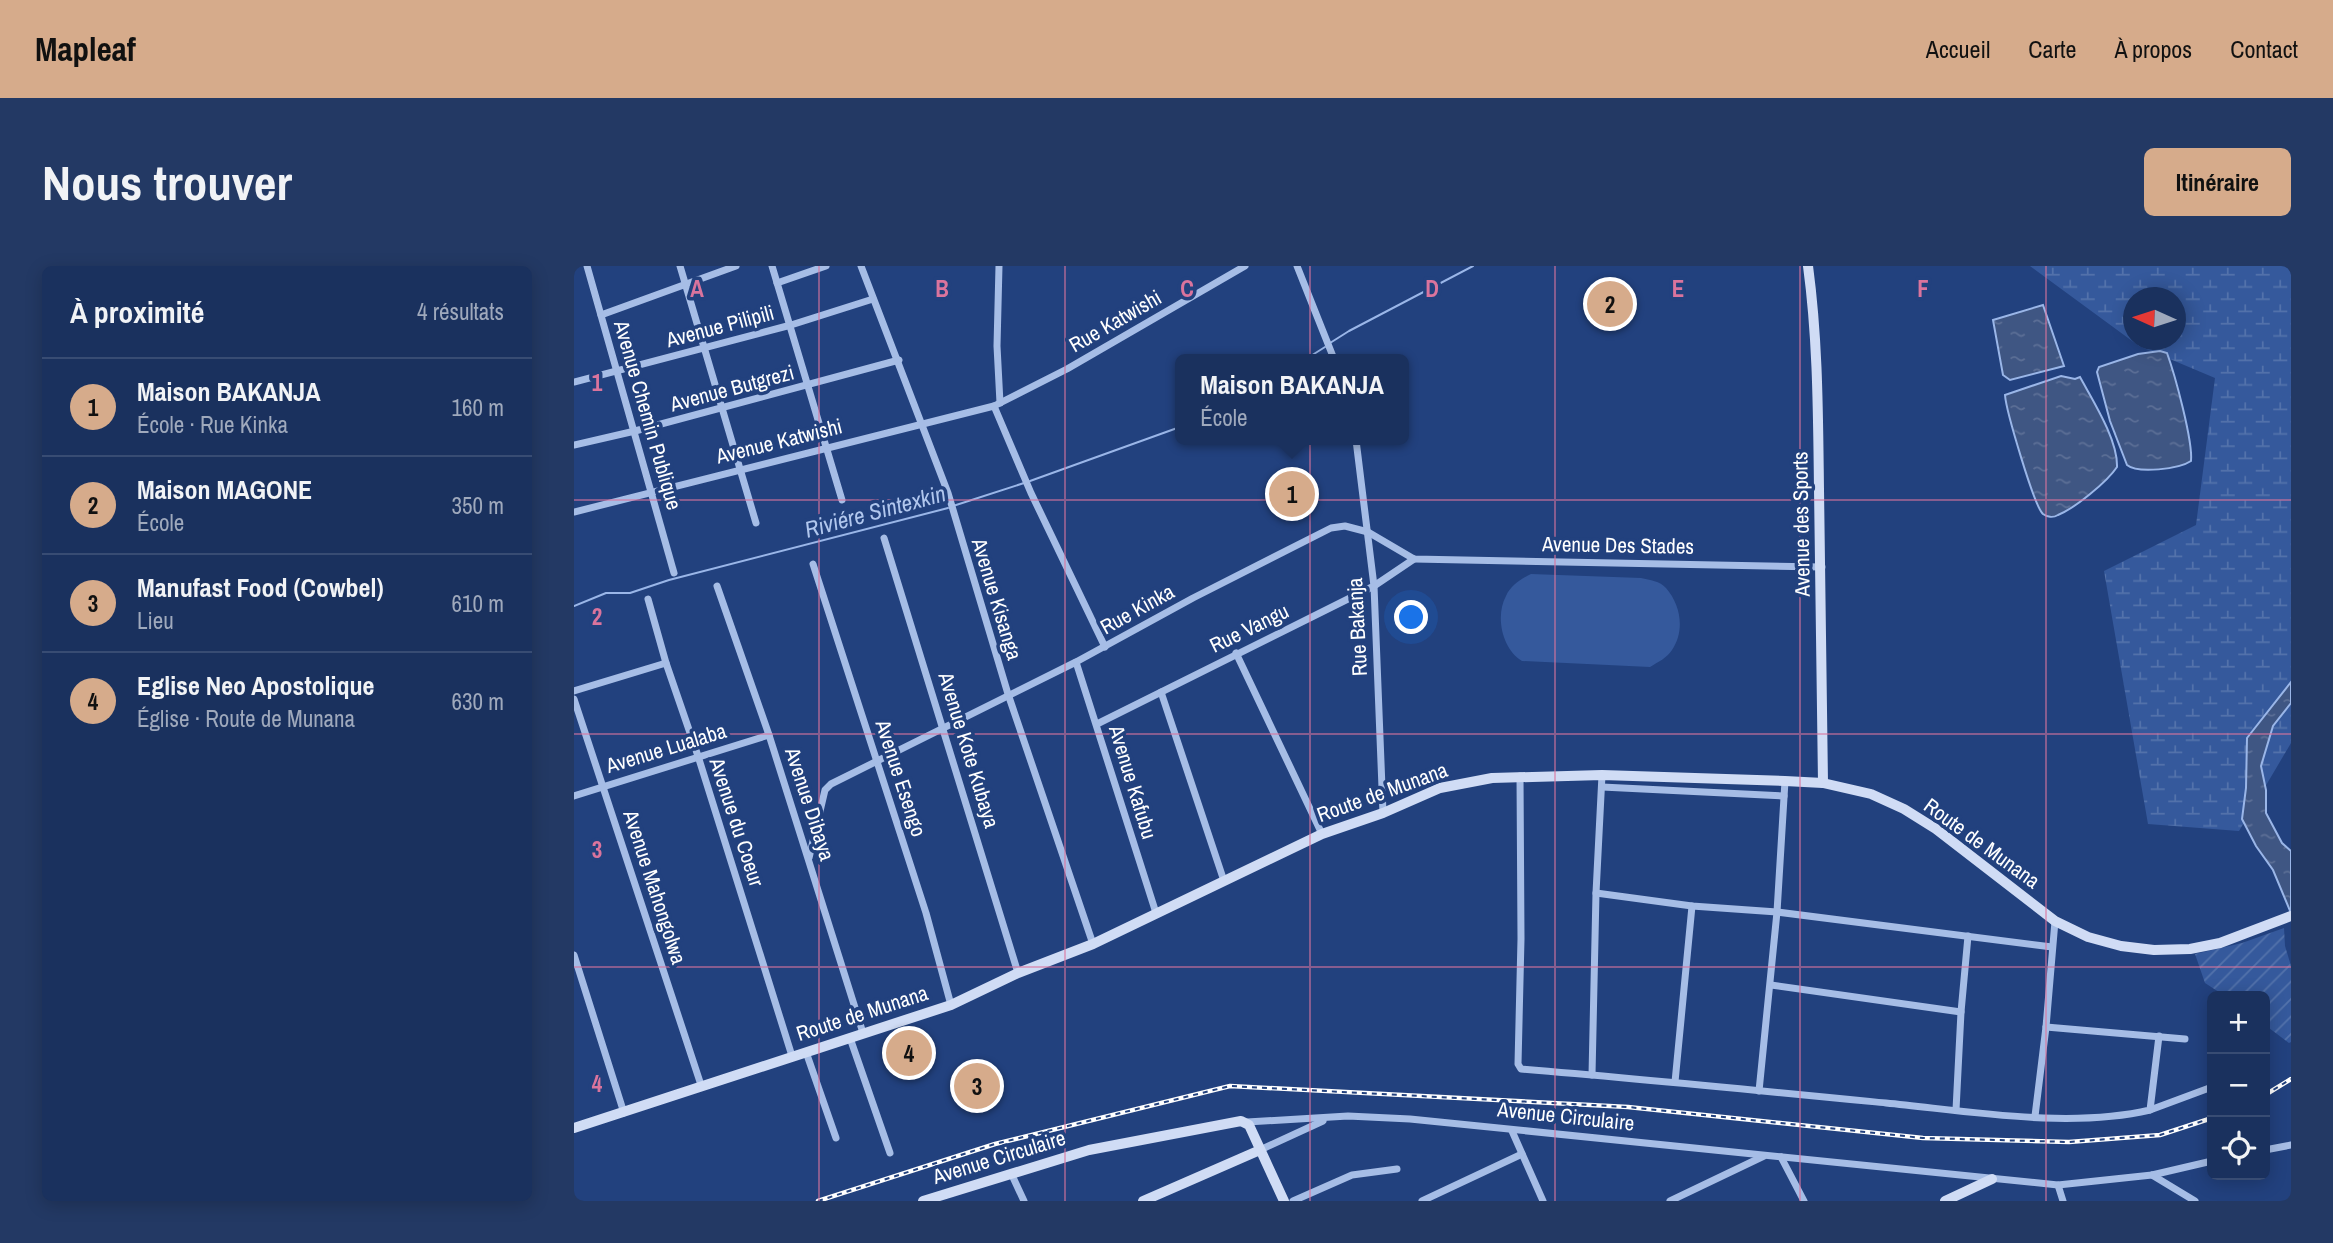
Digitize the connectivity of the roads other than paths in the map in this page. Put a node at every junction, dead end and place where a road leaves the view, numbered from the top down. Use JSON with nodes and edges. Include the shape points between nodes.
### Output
{"nodes":[{"id":1,"x":587,"y":266,"type":"edge"},
{"id":2,"x":680,"y":266,"type":"edge"},
{"id":3,"x":736,"y":266,"type":"edge"},
{"id":4,"x":772,"y":266,"type":"edge"},
{"id":5,"x":826,"y":266,"type":"edge"},
{"id":6,"x":861,"y":266,"type":"edge"},
{"id":7,"x":999,"y":266,"type":"edge"},
{"id":8,"x":1245,"y":266,"type":"edge"},
{"id":9,"x":1297,"y":266,"type":"edge"},
{"id":10,"x":1808,"y":266,"type":"edge"},
{"id":11,"x":685,"y":283,"type":"junction"},
{"id":12,"x":777,"y":283,"type":"junction"},
{"id":13,"x":873,"y":299,"type":"junction"},
{"id":14,"x":601,"y":315,"type":"junction"},
{"id":15,"x":791,"y":326,"type":"junction"},
{"id":16,"x":705,"y":348,"type":"junction"},
{"id":17,"x":1332,"y":354,"type":"edge"},
{"id":18,"x":899,"y":360,"type":"junction"},
{"id":19,"x":618,"y":370,"type":"junction"},
{"id":20,"x":574,"y":382,"type":"edge"},
{"id":21,"x":807,"y":386,"type":"junction"},
{"id":22,"x":997,"y":404,"type":"junction"},
{"id":23,"x":722,"y":408,"type":"junction"},
{"id":24,"x":923,"y":423,"type":"junction"},
{"id":25,"x":635,"y":432,"type":"junction"},
{"id":26,"x":574,"y":445,"type":"edge"},
{"id":27,"x":1357,"y":445,"type":"edge"},
{"id":28,"x":826,"y":447,"type":"junction"},
{"id":29,"x":739,"y":469,"type":"junction"},
{"id":30,"x":652,"y":491,"type":"junction"},
{"id":31,"x":842,"y":500,"type":"dead end"},
{"id":32,"x":574,"y":512,"type":"edge"},
{"id":33,"x":756,"y":523,"type":"dead end"},
{"id":34,"x":1368,"y":532,"type":"junction"},
{"id":35,"x":884,"y":538,"type":"dead end"},
{"id":36,"x":1414,"y":559,"type":"junction"},
{"id":37,"x":813,"y":564,"type":"dead end"},
{"id":38,"x":1822,"y":568,"type":"junction"},
{"id":39,"x":674,"y":573,"type":"dead end"},
{"id":40,"x":717,"y":586,"type":"dead end"},
{"id":41,"x":1374,"y":586,"type":"junction"},
{"id":42,"x":648,"y":599,"type":"dead end"},
{"id":43,"x":1105,"y":647,"type":"junction"},
{"id":44,"x":1236,"y":653,"type":"junction"},
{"id":45,"x":1076,"y":662,"type":"junction"},
{"id":46,"x":666,"y":663,"type":"junction"},
{"id":47,"x":574,"y":691,"type":"edge"},
{"id":48,"x":1161,"y":692,"type":"junction"},
{"id":49,"x":1008,"y":694,"type":"junction"},
{"id":50,"x":574,"y":699,"type":"edge"},
{"id":51,"x":1097,"y":724,"type":"junction"},
{"id":52,"x":944,"y":726,"type":"junction"},
{"id":53,"x":769,"y":734,"type":"junction"},
{"id":54,"x":698,"y":756,"type":"junction"},
{"id":55,"x":877,"y":762,"type":"junction"},
{"id":56,"x":1602,"y":775,"type":"junction"},
{"id":57,"x":1520,"y":776,"type":"junction"},
{"id":58,"x":1785,"y":781,"type":"junction"},
{"id":59,"x":1823,"y":783,"type":"junction"},
{"id":60,"x":603,"y":786,"type":"junction"},
{"id":61,"x":1602,"y":787,"type":"junction"},
{"id":62,"x":574,"y":796,"type":"edge"},
{"id":63,"x":1784,"y":796,"type":"junction"},
{"id":64,"x":1383,"y":813,"type":"junction"},
{"id":65,"x":1322,"y":834,"type":"junction"},
{"id":66,"x":809,"y":858,"type":"junction"},
{"id":67,"x":1224,"y":881,"type":"junction"},
{"id":68,"x":1596,"y":893,"type":"junction"},
{"id":69,"x":1692,"y":906,"type":"junction"},
{"id":70,"x":1777,"y":912,"type":"junction"},
{"id":71,"x":1156,"y":913,"type":"junction"},
{"id":72,"x":2287,"y":918,"type":"edge"},
{"id":73,"x":2055,"y":921,"type":"junction"},
{"id":74,"x":1968,"y":936,"type":"junction"},
{"id":75,"x":1093,"y":944,"type":"junction"},
{"id":76,"x":2052,"y":947,"type":"junction"},
{"id":77,"x":574,"y":955,"type":"edge"},
{"id":78,"x":1018,"y":973,"type":"junction"},
{"id":79,"x":1771,"y":985,"type":"junction"},
{"id":80,"x":951,"y":1004,"type":"junction"},
{"id":81,"x":1961,"y":1012,"type":"junction"},
{"id":82,"x":2046,"y":1027,"type":"junction"},
{"id":83,"x":863,"y":1034,"type":"junction"},
{"id":84,"x":2159,"y":1036,"type":"junction"},
{"id":85,"x":850,"y":1038,"type":"junction"},
{"id":86,"x":2185,"y":1038,"type":"dead end"},
{"id":87,"x":806,"y":1052,"type":"junction"},
{"id":88,"x":792,"y":1056,"type":"junction"},
{"id":89,"x":1592,"y":1075,"type":"junction"},
{"id":90,"x":1675,"y":1082,"type":"junction"},
{"id":91,"x":702,"y":1085,"type":"junction"},
{"id":92,"x":2207,"y":1089,"type":"edge"},
{"id":93,"x":1759,"y":1091,"type":"junction"},
{"id":94,"x":1956,"y":1110,"type":"junction"},
{"id":95,"x":2150,"y":1110,"type":"junction"},
{"id":96,"x":624,"y":1113,"type":"junction"},
{"id":97,"x":2035,"y":1116,"type":"junction"},
{"id":98,"x":1329,"y":1118,"type":"junction"},
{"id":99,"x":1247,"y":1122,"type":"junction"},
{"id":100,"x":574,"y":1128,"type":"edge"},
{"id":101,"x":1512,"y":1131,"type":"junction"},
{"id":102,"x":836,"y":1138,"type":"dead end"},
{"id":103,"x":2291,"y":1145,"type":"edge"},
{"id":104,"x":2270,"y":1149,"type":"edge"},
{"id":105,"x":1260,"y":1150,"type":"junction"},
{"id":106,"x":890,"y":1153,"type":"dead end"},
{"id":107,"x":1522,"y":1154,"type":"junction"},
{"id":108,"x":1765,"y":1156,"type":"junction"},
{"id":109,"x":1781,"y":1157,"type":"junction"},
{"id":110,"x":2207,"y":1162,"type":"edge"},
{"id":111,"x":1397,"y":1169,"type":"dead end"},
{"id":112,"x":1011,"y":1173,"type":"junction"},
{"id":113,"x":2152,"y":1175,"type":"junction"},
{"id":114,"x":1992,"y":1179,"type":"junction"},
{"id":115,"x":2058,"y":1185,"type":"junction"},
{"id":116,"x":1801,"y":1200,"type":"edge"},
{"id":117,"x":923,"y":1201,"type":"edge"},
{"id":118,"x":1024,"y":1201,"type":"edge"},
{"id":119,"x":1143,"y":1201,"type":"edge"},
{"id":120,"x":1284,"y":1201,"type":"edge"},
{"id":121,"x":1293,"y":1201,"type":"edge"},
{"id":122,"x":1422,"y":1201,"type":"edge"},
{"id":123,"x":1543,"y":1201,"type":"edge"},
{"id":124,"x":1670,"y":1201,"type":"edge"},
{"id":125,"x":1945,"y":1201,"type":"edge"},
{"id":126,"x":2063,"y":1201,"type":"edge"},
{"id":127,"x":2195,"y":1201,"type":"edge"}],
"edges":[{"from":1,"to":14,"type":"street","name":"Avenue Chemin Publique"},
{"from":2,"to":11,"type":"street"},
{"from":3,"to":11,"type":"street"},
{"from":4,"to":12,"type":"street"},
{"from":5,"to":12,"type":"street"},
{"from":6,"to":13,"type":"street","name":"Avenue Kisanga"},
{"from":7,"to":22,"type":"street"},
{"from":8,"to":22,"type":"street","name":"Rue Katwishi"},
{"from":9,"to":17,"type":"street"},
{"from":10,"to":38,"type":"main road","name":"Avenue des Sports","via":[[1815,321]]},
{"from":11,"to":14,"type":"street"},
{"from":11,"to":16,"type":"street"},
{"from":12,"to":15,"type":"street"},
{"from":13,"to":15,"type":"street","name":"Avenue Pilipili"},
{"from":13,"to":18,"type":"street","name":"Avenue Kisanga"},
{"from":14,"to":19,"type":"street","name":"Avenue Chemin Publique"},
{"from":15,"to":16,"type":"street","name":"Avenue Pilipili"},
{"from":15,"to":21,"type":"street"},
{"from":16,"to":19,"type":"street","name":"Avenue Pilipili"},
{"from":16,"to":23,"type":"street"},
{"from":18,"to":21,"type":"street","name":"Avenue Butgrezi"},
{"from":18,"to":24,"type":"street","name":"Avenue Kisanga"},
{"from":19,"to":20,"type":"street","name":"Avenue Pilipili"},
{"from":19,"to":25,"type":"street","name":"Avenue Chemin Publique"},
{"from":21,"to":23,"type":"street","name":"Avenue Butgrezi"},
{"from":21,"to":28,"type":"street"},
{"from":22,"to":24,"type":"street","name":"Avenue Katwishi"},
{"from":22,"to":43,"type":"street","via":[[1036,504]]},
{"from":23,"to":25,"type":"street","name":"Avenue Butgrezi"},
{"from":23,"to":29,"type":"street"},
{"from":24,"to":28,"type":"street","name":"Avenue Katwishi"},
{"from":24,"to":49,"type":"street","name":"Avenue Kisanga"},
{"from":25,"to":26,"type":"street","name":"Avenue Butgrezi"},
{"from":25,"to":30,"type":"street","name":"Avenue Chemin Publique"},
{"from":27,"to":34,"type":"street","name":"Rue Bakanja"},
{"from":28,"to":29,"type":"street","name":"Avenue Katwishi"},
{"from":28,"to":31,"type":"street"},
{"from":29,"to":30,"type":"street","name":"Avenue Katwishi"},
{"from":29,"to":33,"type":"street"},
{"from":30,"to":32,"type":"street","name":"Avenue Katwishi"},
{"from":30,"to":39,"type":"street","name":"Avenue Chemin Publique"},
{"from":34,"to":36,"type":"street","name":"Rue Kinka"},
{"from":34,"to":41,"type":"street","name":"Rue Bakanja"},
{"from":34,"to":43,"type":"street","name":"Rue Kinka","via":[[1331,528]]},
{"from":35,"to":52,"type":"street","name":"Avenue Kote Kubaya"},
{"from":36,"to":38,"type":"street","name":"Avenue Des Stades"},
{"from":36,"to":41,"type":"street","name":"Rue Vangu"},
{"from":37,"to":55,"type":"street","name":"Avenue Esengo"},
{"from":38,"to":59,"type":"main road","name":"Avenue des Sports"},
{"from":40,"to":53,"type":"street","name":"Avenue Dibaya"},
{"from":41,"to":44,"type":"street","name":"Rue Vangu"},
{"from":41,"to":64,"type":"street","name":"Rue Bakanja"},
{"from":42,"to":46,"type":"street","name":"Avenue du Coeur"},
{"from":43,"to":45,"type":"street","name":"Rue Kinka"},
{"from":44,"to":48,"type":"street","name":"Rue Vangu"},
{"from":44,"to":65,"type":"street"},
{"from":45,"to":49,"type":"street","name":"Rue Kinka"},
{"from":45,"to":51,"type":"street","name":"Avenue Kafubu"},
{"from":46,"to":47,"type":"street"},
{"from":46,"to":54,"type":"street","name":"Avenue du Coeur"},
{"from":48,"to":51,"type":"street","name":"Rue Vangu"},
{"from":48,"to":67,"type":"street"},
{"from":49,"to":52,"type":"street","name":"Rue Kinka"},
{"from":49,"to":75,"type":"street","name":"Avenue Kisanga"},
{"from":50,"to":60,"type":"street","name":"Avenue Mahongolwa"},
{"from":51,"to":71,"type":"street","name":"Avenue Kafubu"},
{"from":52,"to":55,"type":"street","name":"Rue Kinka"},
{"from":52,"to":78,"type":"street","name":"Avenue Kote Kubaya"},
{"from":53,"to":54,"type":"street","name":"Avenue Lualaba"},
{"from":53,"to":66,"type":"street","name":"Avenue Dibaya"},
{"from":54,"to":60,"type":"street","name":"Avenue Lualaba"},
{"from":54,"to":88,"type":"street","name":"Avenue du Coeur"},
{"from":55,"to":66,"type":"street","name":"Rue Kinka","via":[[825,790]]},
{"from":55,"to":80,"type":"street","name":"Avenue Esengo"},
{"from":56,"to":57,"type":"main road","name":"Route de Munana"},
{"from":56,"to":58,"type":"main road","name":"Route de Munana"},
{"from":56,"to":61,"type":"street"},
{"from":57,"to":64,"type":"main road","name":"Route de Munana","via":[[1440,788]]},
{"from":57,"to":89,"type":"street","via":[[1518,1064],[1521,1069]]},
{"from":58,"to":59,"type":"main road","name":"Route de Munana"},
{"from":58,"to":63,"type":"street"},
{"from":59,"to":73,"type":"main road","name":"Route de Munana","via":[[1871,794],[1904,809],[1937,829]]},
{"from":60,"to":62,"type":"street","name":"Avenue Lualaba"},
{"from":60,"to":91,"type":"street","name":"Avenue Mahongolwa"},
{"from":61,"to":63,"type":"street"},
{"from":61,"to":68,"type":"street"},
{"from":63,"to":70,"type":"street"},
{"from":64,"to":65,"type":"main road","name":"Route de Munana"},
{"from":65,"to":67,"type":"main road","name":"Route de Munana"},
{"from":66,"to":83,"type":"street","name":"Avenue Dibaya"},
{"from":67,"to":71,"type":"main road","name":"Route de Munana"},
{"from":68,"to":69,"type":"street"},
{"from":68,"to":89,"type":"street"},
{"from":69,"to":70,"type":"street"},
{"from":69,"to":90,"type":"street"},
{"from":70,"to":74,"type":"street"},
{"from":70,"to":79,"type":"street"},
{"from":71,"to":75,"type":"main road","name":"Route de Munana"},
{"from":72,"to":73,"type":"main road","name":"Route de Munana","via":[[2220,943],[2154,950],[2088,937]]},
{"from":73,"to":76,"type":"street"},
{"from":74,"to":76,"type":"street"},
{"from":74,"to":81,"type":"street"},
{"from":75,"to":78,"type":"main road","name":"Route de Munana"},
{"from":76,"to":82,"type":"street"},
{"from":77,"to":96,"type":"street"},
{"from":78,"to":80,"type":"main road","name":"Route de Munana"},
{"from":79,"to":81,"type":"street"},
{"from":79,"to":93,"type":"street"},
{"from":80,"to":83,"type":"main road","name":"Route de Munana"},
{"from":81,"to":94,"type":"street"},
{"from":82,"to":84,"type":"street"},
{"from":82,"to":97,"type":"street"},
{"from":83,"to":85,"type":"main road","name":"Route de Munana"},
{"from":84,"to":86,"type":"street"},
{"from":84,"to":95,"type":"street"},
{"from":85,"to":87,"type":"main road","name":"Route de Munana"},
{"from":85,"to":106,"type":"street"},
{"from":87,"to":88,"type":"main road","name":"Route de Munana"},
{"from":87,"to":102,"type":"street"},
{"from":88,"to":91,"type":"main road","name":"Route de Munana"},
{"from":89,"to":90,"type":"street"},
{"from":90,"to":93,"type":"street"},
{"from":91,"to":96,"type":"main road","name":"Route de Munana"},
{"from":92,"to":95,"type":"street"},
{"from":93,"to":94,"type":"street"},
{"from":94,"to":97,"type":"street"},
{"from":95,"to":97,"type":"street","via":[[2092,1117]]},
{"from":96,"to":100,"type":"main road","name":"Route de Munana"},
{"from":98,"to":99,"type":"street","name":"Avenue Circulaire"},
{"from":98,"to":101,"type":"street","name":"Avenue Circulaire","via":[[1410,1119]]},
{"from":98,"to":105,"type":"street"},
{"from":99,"to":105,"type":"main road"},
{"from":99,"to":112,"type":"main road","name":"Avenue Circulaire","via":[[1088,1150]]},
{"from":101,"to":107,"type":"street"},
{"from":101,"to":108,"type":"street","name":"Avenue Circulaire"},
{"from":103,"to":104,"type":"street"},
{"from":105,"to":119,"type":"main road"},
{"from":105,"to":120,"type":"main road"},
{"from":107,"to":122,"type":"street"},
{"from":107,"to":123,"type":"street"},
{"from":108,"to":109,"type":"street","name":"Avenue Circulaire"},
{"from":108,"to":124,"type":"street"},
{"from":109,"to":114,"type":"street","name":"Avenue Circulaire"},
{"from":109,"to":116,"type":"street"},
{"from":110,"to":113,"type":"street","name":"Avenue Circulaire"},
{"from":111,"to":121,"type":"street","via":[[1352,1175]]},
{"from":112,"to":117,"type":"main road","name":"Avenue Circulaire"},
{"from":112,"to":118,"type":"street"},
{"from":113,"to":115,"type":"street","name":"Avenue Circulaire"},
{"from":113,"to":127,"type":"street"},
{"from":114,"to":115,"type":"street","name":"Avenue Circulaire"},
{"from":114,"to":125,"type":"main road"},
{"from":115,"to":126,"type":"street"}]}
